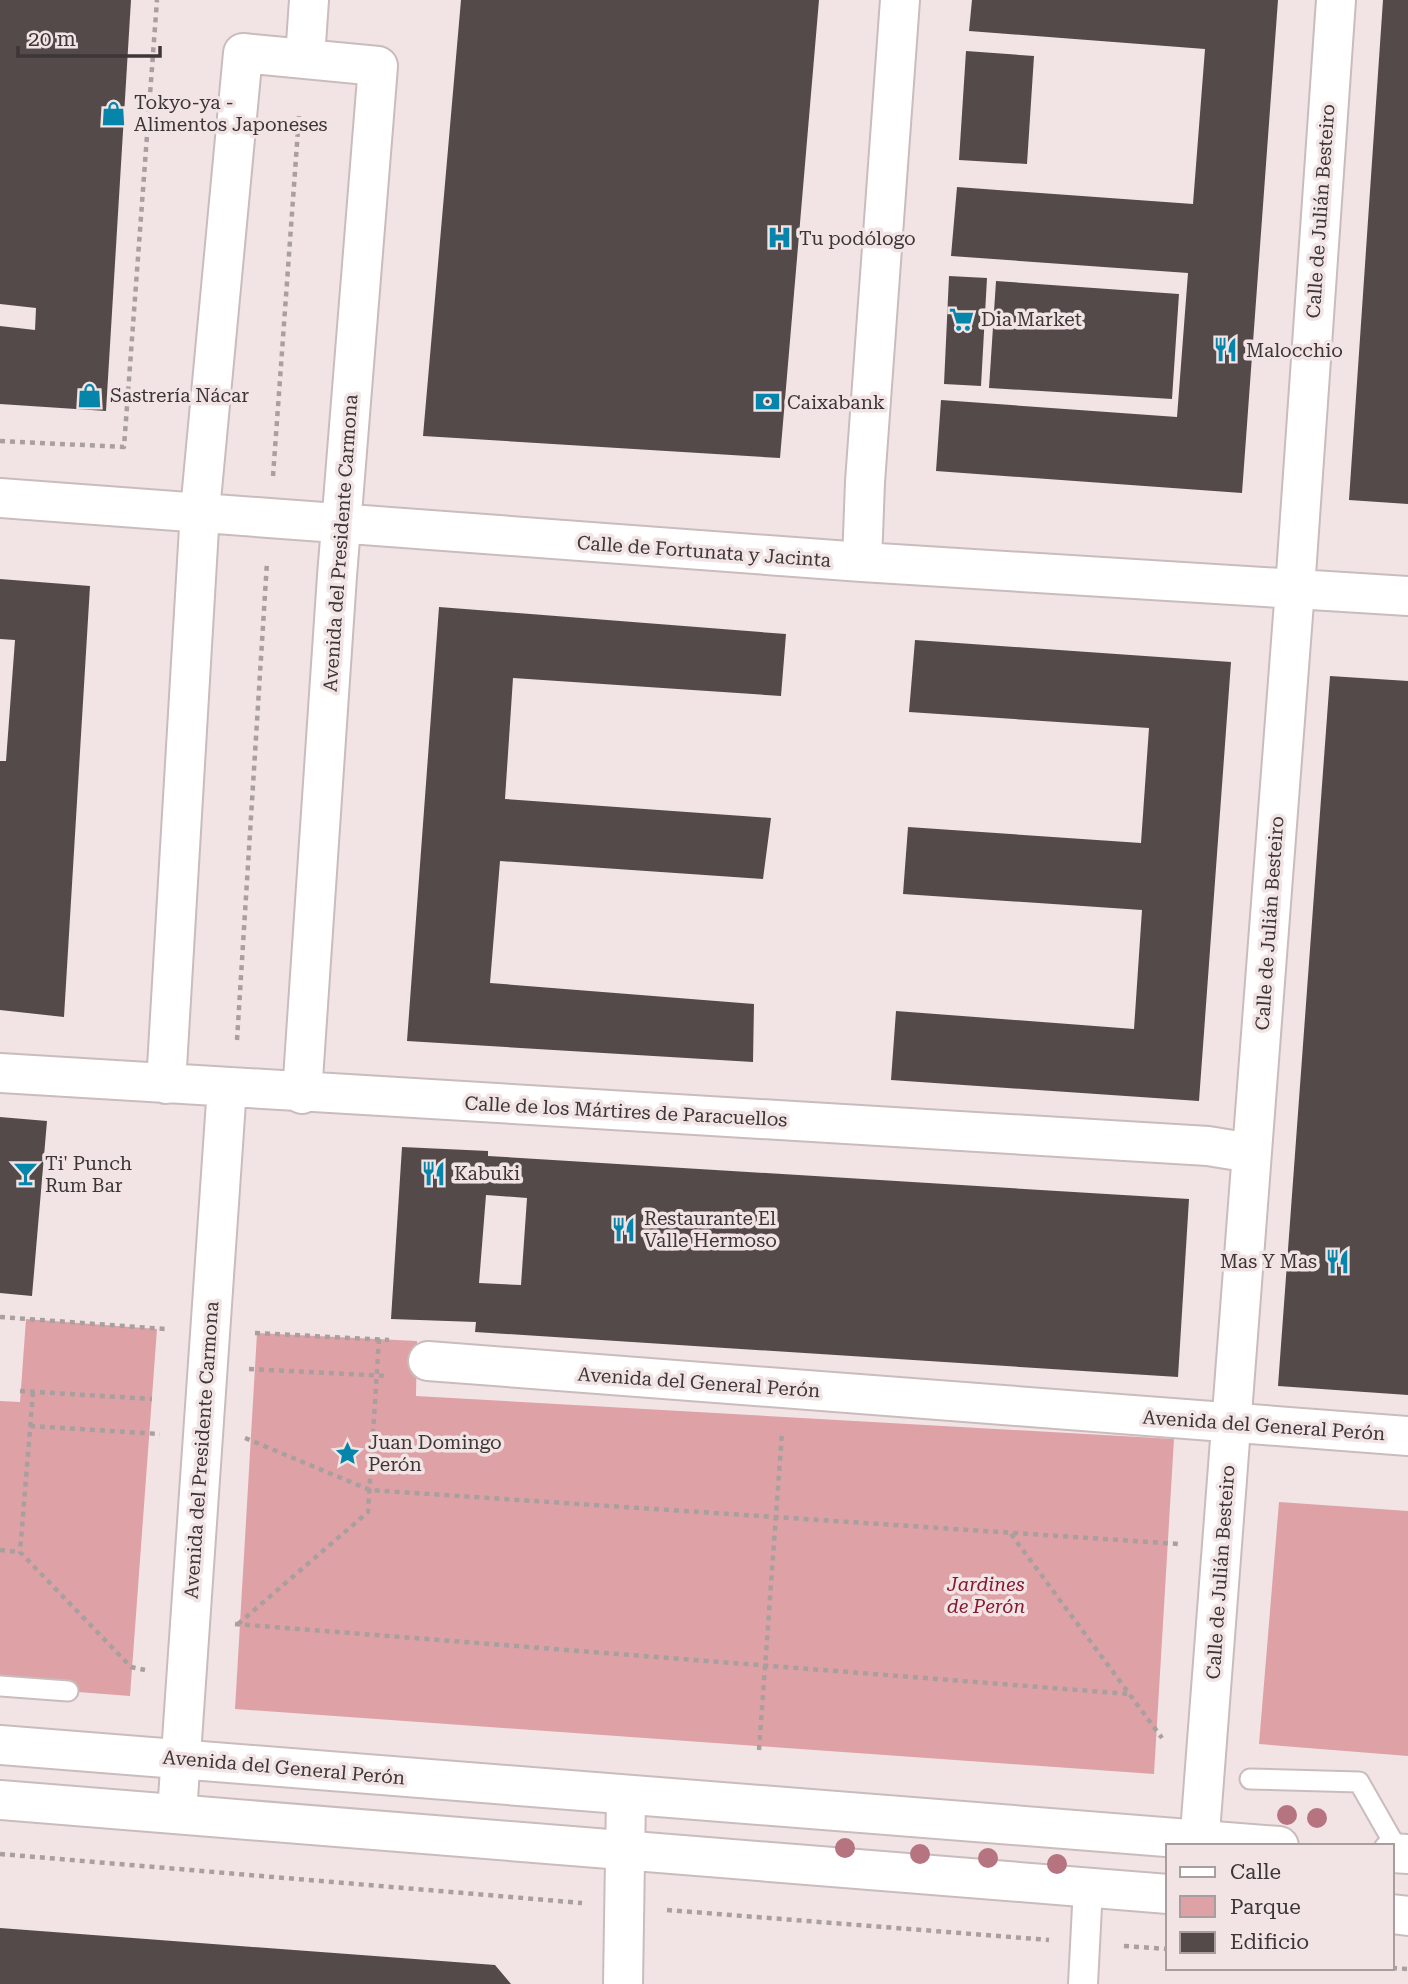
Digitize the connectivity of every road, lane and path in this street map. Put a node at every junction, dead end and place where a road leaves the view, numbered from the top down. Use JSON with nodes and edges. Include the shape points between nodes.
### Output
{"nodes":[{"id":1,"x":157,"y":0,"type":"edge"},
{"id":2,"x":309,"y":0,"type":"edge"},
{"id":3,"x":900,"y":0,"type":"edge"},
{"id":4,"x":1336,"y":0,"type":"edge"},
{"id":5,"x":306,"y":58,"type":"junction"},
{"id":6,"x":299,"y":116,"type":"dead end"},
{"id":7,"x":0,"y":441,"type":"edge"},
{"id":8,"x":0,"y":498,"type":"edge"},
{"id":9,"x":200,"y":511,"type":"junction"},
{"id":10,"x":270,"y":517,"type":"junction"},
{"id":11,"x":341,"y":524,"type":"junction"},
{"id":12,"x":862,"y":562,"type":"junction"},
{"id":13,"x":1295,"y":589,"type":"junction"},
{"id":14,"x":1408,"y":596,"type":"edge"},
{"id":15,"x":237,"y":1040,"type":"dead end"},
{"id":16,"x":0,"y":1073,"type":"edge"},
{"id":17,"x":166,"y":1084,"type":"junction"},
{"id":18,"x":227,"y":1087,"type":"junction"},
{"id":19,"x":302,"y":1094,"type":"junction"},
{"id":20,"x":1251,"y":1153,"type":"junction"},
{"id":21,"x":0,"y":1317,"type":"edge"},
{"id":22,"x":209,"y":1331,"type":"junction"},
{"id":23,"x":379,"y":1339,"type":"junction"},
{"id":24,"x":428,"y":1361,"type":"joint"},
{"id":25,"x":241,"y":1368,"type":"dead end"},
{"id":26,"x":377,"y":1376,"type":"junction"},
{"id":27,"x":390,"y":1377,"type":"dead end"},
{"id":28,"x":20,"y":1391,"type":"dead end"},
{"id":29,"x":33,"y":1392,"type":"junction"},
{"id":30,"x":152,"y":1399,"type":"dead end"},
{"id":31,"x":1231,"y":1423,"type":"junction"},
{"id":32,"x":30,"y":1426,"type":"junction"},
{"id":33,"x":782,"y":1429,"type":"dead end"},
{"id":34,"x":168,"y":1435,"type":"dead end"},
{"id":35,"x":1408,"y":1436,"type":"edge"},
{"id":36,"x":237,"y":1437,"type":"dead end"},
{"id":37,"x":370,"y":1490,"type":"junction"},
{"id":38,"x":775,"y":1518,"type":"junction"},
{"id":39,"x":1010,"y":1533,"type":"junction"},
{"id":40,"x":1191,"y":1545,"type":"dead end"},
{"id":41,"x":0,"y":1550,"type":"edge"},
{"id":42,"x":20,"y":1552,"type":"junction"},
{"id":43,"x":765,"y":1666,"type":"junction"},
{"id":44,"x":151,"y":1671,"type":"dead end"},
{"id":45,"x":0,"y":1686,"type":"edge"},
{"id":46,"x":68,"y":1691,"type":"dead end"},
{"id":47,"x":1129,"y":1694,"type":"junction"},
{"id":48,"x":0,"y":1745,"type":"edge"},
{"id":49,"x":1170,"y":1748,"type":"dead end"},
{"id":50,"x":759,"y":1750,"type":"dead end"},
{"id":51,"x":181,"y":1758,"type":"junction"},
{"id":52,"x":1250,"y":1779,"type":"dead end"},
{"id":53,"x":626,"y":1797,"type":"junction"},
{"id":54,"x":0,"y":1800,"type":"edge"},
{"id":55,"x":177,"y":1813,"type":"junction"},
{"id":56,"x":1199,"y":1843,"type":"edge"},
{"id":57,"x":1226,"y":1844,"type":"edge"},
{"id":58,"x":625,"y":1851,"type":"junction"},
{"id":59,"x":1400,"y":1854,"type":"edge"},
{"id":60,"x":1088,"y":1887,"type":"junction"},
{"id":61,"x":1166,"y":1894,"type":"edge"},
{"id":62,"x":623,"y":1984,"type":"edge"},
{"id":63,"x":1083,"y":1984,"type":"edge"}],
"edges":[{"from":1,"to":7,"type":"path","via":[[124,447]]},
{"from":2,"to":5,"type":"street"},
{"from":3,"to":12,"type":"street"},
{"from":4,"to":13,"type":"street","name":"Calle de Julián Besteiro"},
{"from":5,"to":9,"type":"street","name":"Avenida del Presidente Carmona","via":[[243,52]]},
{"from":5,"to":11,"type":"street","name":"Avenida del Presidente Carmona","via":[[378,66]]},
{"from":6,"to":10,"type":"path"},
{"from":8,"to":9,"type":"street","name":"Calle de Fortunata y Jacinta"},
{"from":9,"to":10,"type":"street","name":"Calle de Fortunata y Jacinta"},
{"from":9,"to":17,"type":"street","name":"Avenida del Presidente Carmona"},
{"from":10,"to":11,"type":"street","name":"Calle de Fortunata y Jacinta"},
{"from":10,"to":15,"type":"path"},
{"from":11,"to":12,"type":"street","name":"Calle de Fortunata y Jacinta"},
{"from":11,"to":19,"type":"street","name":"Avenida del Presidente Carmona"},
{"from":12,"to":13,"type":"street","name":"Calle de Fortunata y Jacinta"},
{"from":13,"to":14,"type":"street","name":"Calle de Fortunata y Jacinta"},
{"from":13,"to":20,"type":"street","name":"Calle de Julián Besteiro"},
{"from":16,"to":17,"type":"street","name":"Calle de los Mártires de Paracuellos"},
{"from":17,"to":18,"type":"street","name":"Calle de los Mártires de Paracuellos"},
{"from":18,"to":19,"type":"street","name":"Calle de los Mártires de Paracuellos"},
{"from":18,"to":22,"type":"street","name":"Avenida del Presidente Carmona"},
{"from":19,"to":20,"type":"street","name":"Calle de los Mártires de Paracuellos","via":[[1195,1145]]},
{"from":20,"to":31,"type":"street","name":"Calle de Julián Besteiro"},
{"from":21,"to":22,"type":"path"},
{"from":22,"to":23,"type":"path"},
{"from":22,"to":51,"type":"street","name":"Avenida del Presidente Carmona"},
{"from":23,"to":24,"type":"path","via":[[417,1342]]},
{"from":23,"to":26,"type":"path"},
{"from":24,"to":31,"type":"street","name":"Avenida del General Perón"},
{"from":25,"to":26,"type":"path"},
{"from":26,"to":27,"type":"path"},
{"from":26,"to":37,"type":"path"},
{"from":28,"to":29,"type":"path"},
{"from":29,"to":30,"type":"path"},
{"from":29,"to":32,"type":"path"},
{"from":31,"to":35,"type":"street","name":"Avenida del General Perón"},
{"from":31,"to":56,"type":"street","name":"Calle de Julián Besteiro"},
{"from":32,"to":34,"type":"path"},
{"from":32,"to":42,"type":"path"},
{"from":33,"to":38,"type":"path"},
{"from":36,"to":37,"type":"path"},
{"from":37,"to":38,"type":"path"},
{"from":37,"to":43,"type":"path","via":[[368,1512],[239,1624]]},
{"from":38,"to":39,"type":"path"},
{"from":38,"to":43,"type":"path"},
{"from":39,"to":40,"type":"path"},
{"from":39,"to":47,"type":"path"},
{"from":41,"to":42,"type":"path"},
{"from":42,"to":44,"type":"path","via":[[131,1667]]},
{"from":43,"to":47,"type":"path"},
{"from":43,"to":50,"type":"path"},
{"from":45,"to":46,"type":"lane"},
{"from":47,"to":49,"type":"path"},
{"from":48,"to":51,"type":"street","name":"Avenida del General Perón"},
{"from":51,"to":53,"type":"street","name":"Avenida del General Perón"},
{"from":51,"to":55,"type":"street","name":"Avenida del Presidente Carmona"},
{"from":52,"to":59,"type":"lane","via":[[1359,1782]]},
{"from":53,"to":56,"type":"street","name":"Avenida del General Perón"},
{"from":53,"to":58,"type":"street"},
{"from":54,"to":55,"type":"street"},
{"from":55,"to":58,"type":"street"},
{"from":56,"to":57,"type":"street","name":"Avenida del General Perón"},
{"from":58,"to":60,"type":"street"},
{"from":58,"to":62,"type":"street"},
{"from":60,"to":61,"type":"street"},
{"from":60,"to":63,"type":"street"}]}
